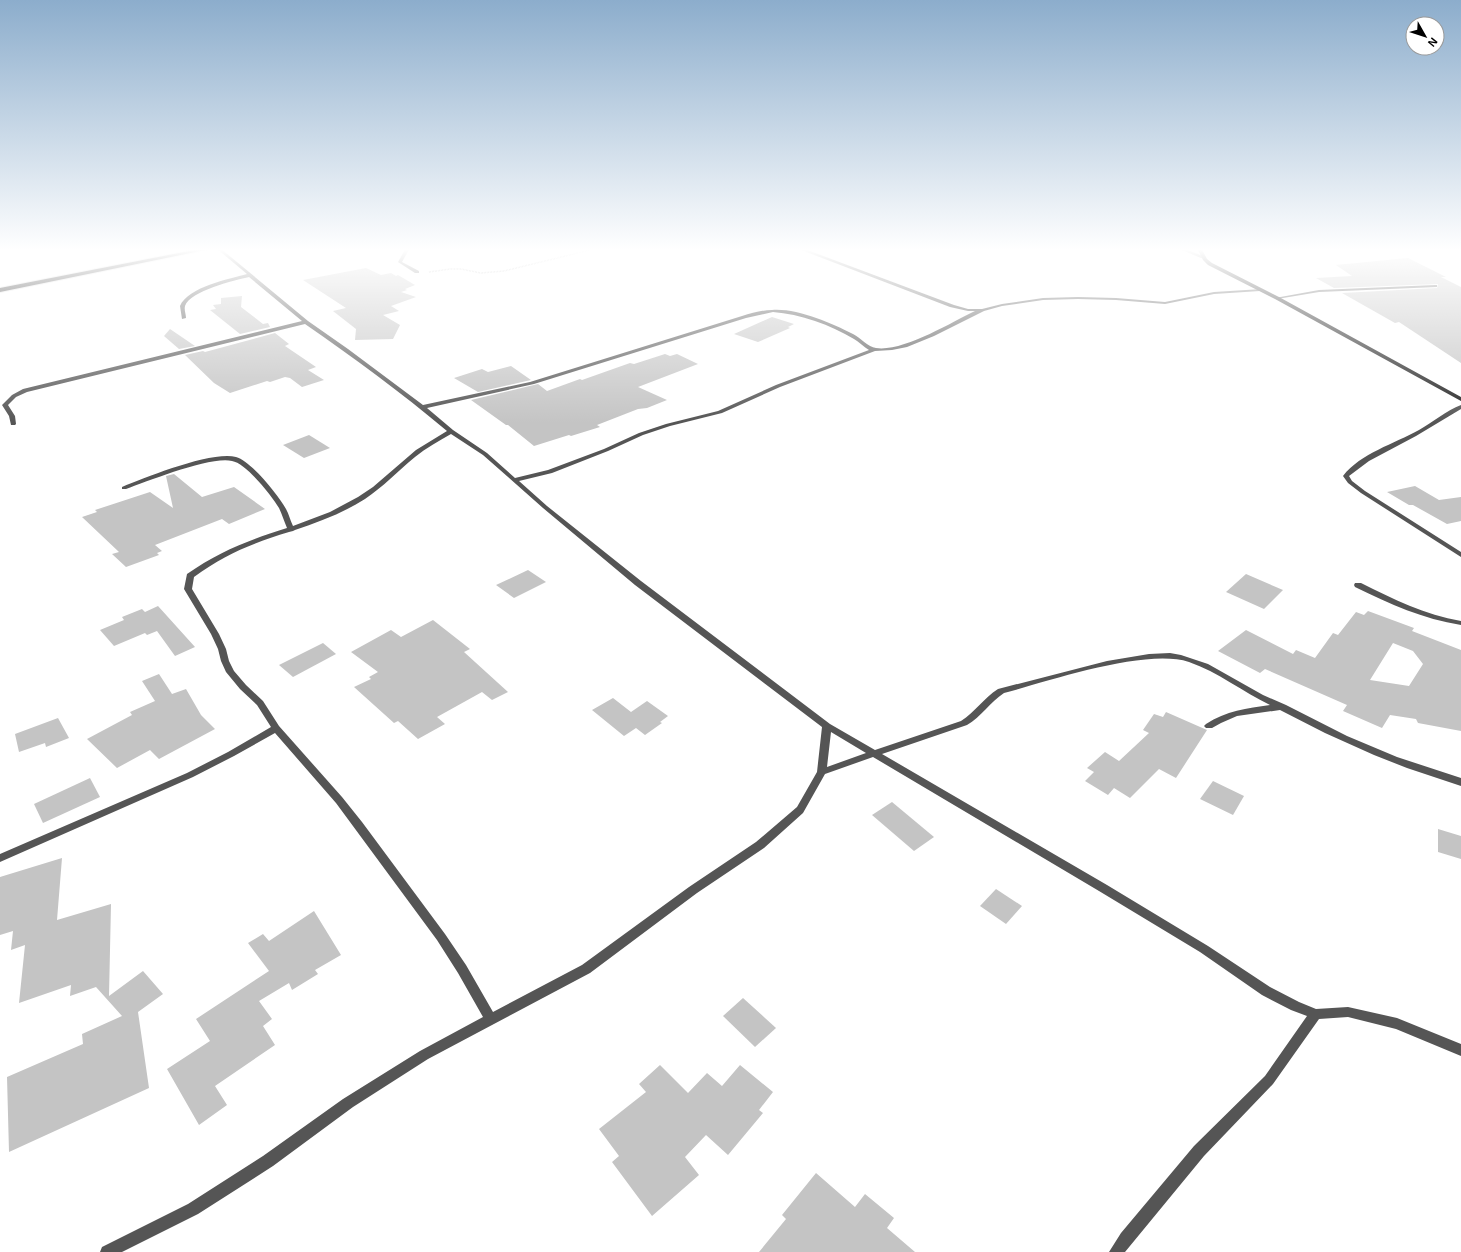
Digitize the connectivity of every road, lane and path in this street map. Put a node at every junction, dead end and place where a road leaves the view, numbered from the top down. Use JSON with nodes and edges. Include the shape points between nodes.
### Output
{"nodes":[{"id":1,"x":182,"y":306,"type":"edge"},
{"id":2,"x":287,"y":306,"type":"edge"},
{"id":3,"x":952,"y":306,"type":"edge"},
{"id":4,"x":954,"y":306,"type":"edge"},
{"id":5,"x":994,"y":306,"type":"edge"},
{"id":6,"x":1292,"y":306,"type":"edge"},
{"id":7,"x":982,"y":310,"type":"junction"},
{"id":8,"x":184,"y":318,"type":"dead end"},
{"id":9,"x":964,"y":318,"type":"junction"},
{"id":10,"x":306,"y":322,"type":"junction"},
{"id":11,"x":873,"y":350,"type":"junction"},
{"id":12,"x":1461,"y":399,"type":"edge"},
{"id":13,"x":422,"y":407,"type":"junction"},
{"id":14,"x":1461,"y":407,"type":"edge"},
{"id":15,"x":13,"y":424,"type":"dead end"},
{"id":16,"x":451,"y":431,"type":"junction"},
{"id":17,"x":513,"y":480,"type":"junction"},
{"id":18,"x":124,"y":488,"type":"dead end"},
{"id":19,"x":291,"y":530,"type":"junction"},
{"id":20,"x":1461,"y":555,"type":"edge"},
{"id":21,"x":1358,"y":585,"type":"dead end"},
{"id":22,"x":1461,"y":623,"type":"edge"},
{"id":23,"x":1283,"y":707,"type":"junction"},
{"id":24,"x":827,"y":726,"type":"junction"},
{"id":25,"x":1209,"y":726,"type":"dead end"},
{"id":26,"x":276,"y":728,"type":"junction"},
{"id":27,"x":876,"y":754,"type":"junction"},
{"id":28,"x":822,"y":772,"type":"junction"},
{"id":29,"x":1461,"y":782,"type":"edge"},
{"id":30,"x":0,"y":858,"type":"edge"},
{"id":31,"x":1316,"y":1014,"type":"junction"},
{"id":32,"x":490,"y":1020,"type":"junction"},
{"id":33,"x":1461,"y":1050,"type":"edge"},
{"id":34,"x":107,"y":1252,"type":"edge"},
{"id":35,"x":1116,"y":1252,"type":"edge"}],
"edges":[{"from":1,"to":8,"type":"street"},
{"from":2,"to":10,"type":"street"},
{"from":3,"to":9,"type":"street"},
{"from":4,"to":7,"type":"street"},
{"from":5,"to":7,"type":"street"},
{"from":6,"to":12,"type":"main road"},
{"from":7,"to":9,"type":"street"},
{"from":9,"to":11,"type":"street","via":[[905,345]]},
{"from":10,"to":13,"type":"street"},
{"from":10,"to":15,"type":"street","via":[[18,393],[5,405],[12,416]]},
{"from":11,"to":13,"type":"street","via":[[853,336],[800,316],[784,311],[769,312],[735,320],[532,383]]},
{"from":11,"to":17,"type":"street","via":[[778,386],[720,412],[641,434],[550,472]]},
{"from":13,"to":16,"type":"street"},
{"from":14,"to":20,"type":"street","via":[[1369,459],[1346,476],[1363,492]]},
{"from":16,"to":17,"type":"street","via":[[485,454]]},
{"from":16,"to":19,"type":"street","via":[[419,452],[353,504]]},
{"from":17,"to":24,"type":"street","via":[[638,583]]},
{"from":18,"to":19,"type":"street","via":[[213,460],[236,459],[271,493],[281,506]]},
{"from":19,"to":26,"type":"street","via":[[252,541],[203,564],[190,576],[188,589],[216,634],[230,672],[260,703]]},
{"from":21,"to":22,"type":"street","via":[[1422,615]]},
{"from":23,"to":25,"type":"street","via":[[1235,712]]},
{"from":23,"to":27,"type":"street","via":[[1187,660],[1171,656],[1135,659],[1001,691],[959,725]]},
{"from":23,"to":29,"type":"street","via":[[1398,762]]},
{"from":24,"to":27,"type":"street"},
{"from":24,"to":28,"type":"street"},
{"from":26,"to":30,"type":"street","via":[[190,774]]},
{"from":26,"to":32,"type":"street","via":[[339,800],[436,931],[462,969]]},
{"from":27,"to":28,"type":"street"},
{"from":27,"to":31,"type":"street","via":[[1204,949],[1266,990]]},
{"from":28,"to":32,"type":"street","via":[[800,810],[760,845],[692,890],[586,969]]},
{"from":31,"to":33,"type":"street","via":[[1348,1012],[1397,1024]]},
{"from":31,"to":35,"type":"street","via":[[1269,1080],[1199,1152]]},
{"from":32,"to":34,"type":"street","via":[[424,1055],[354,1099],[268,1161],[193,1209]]}]}
